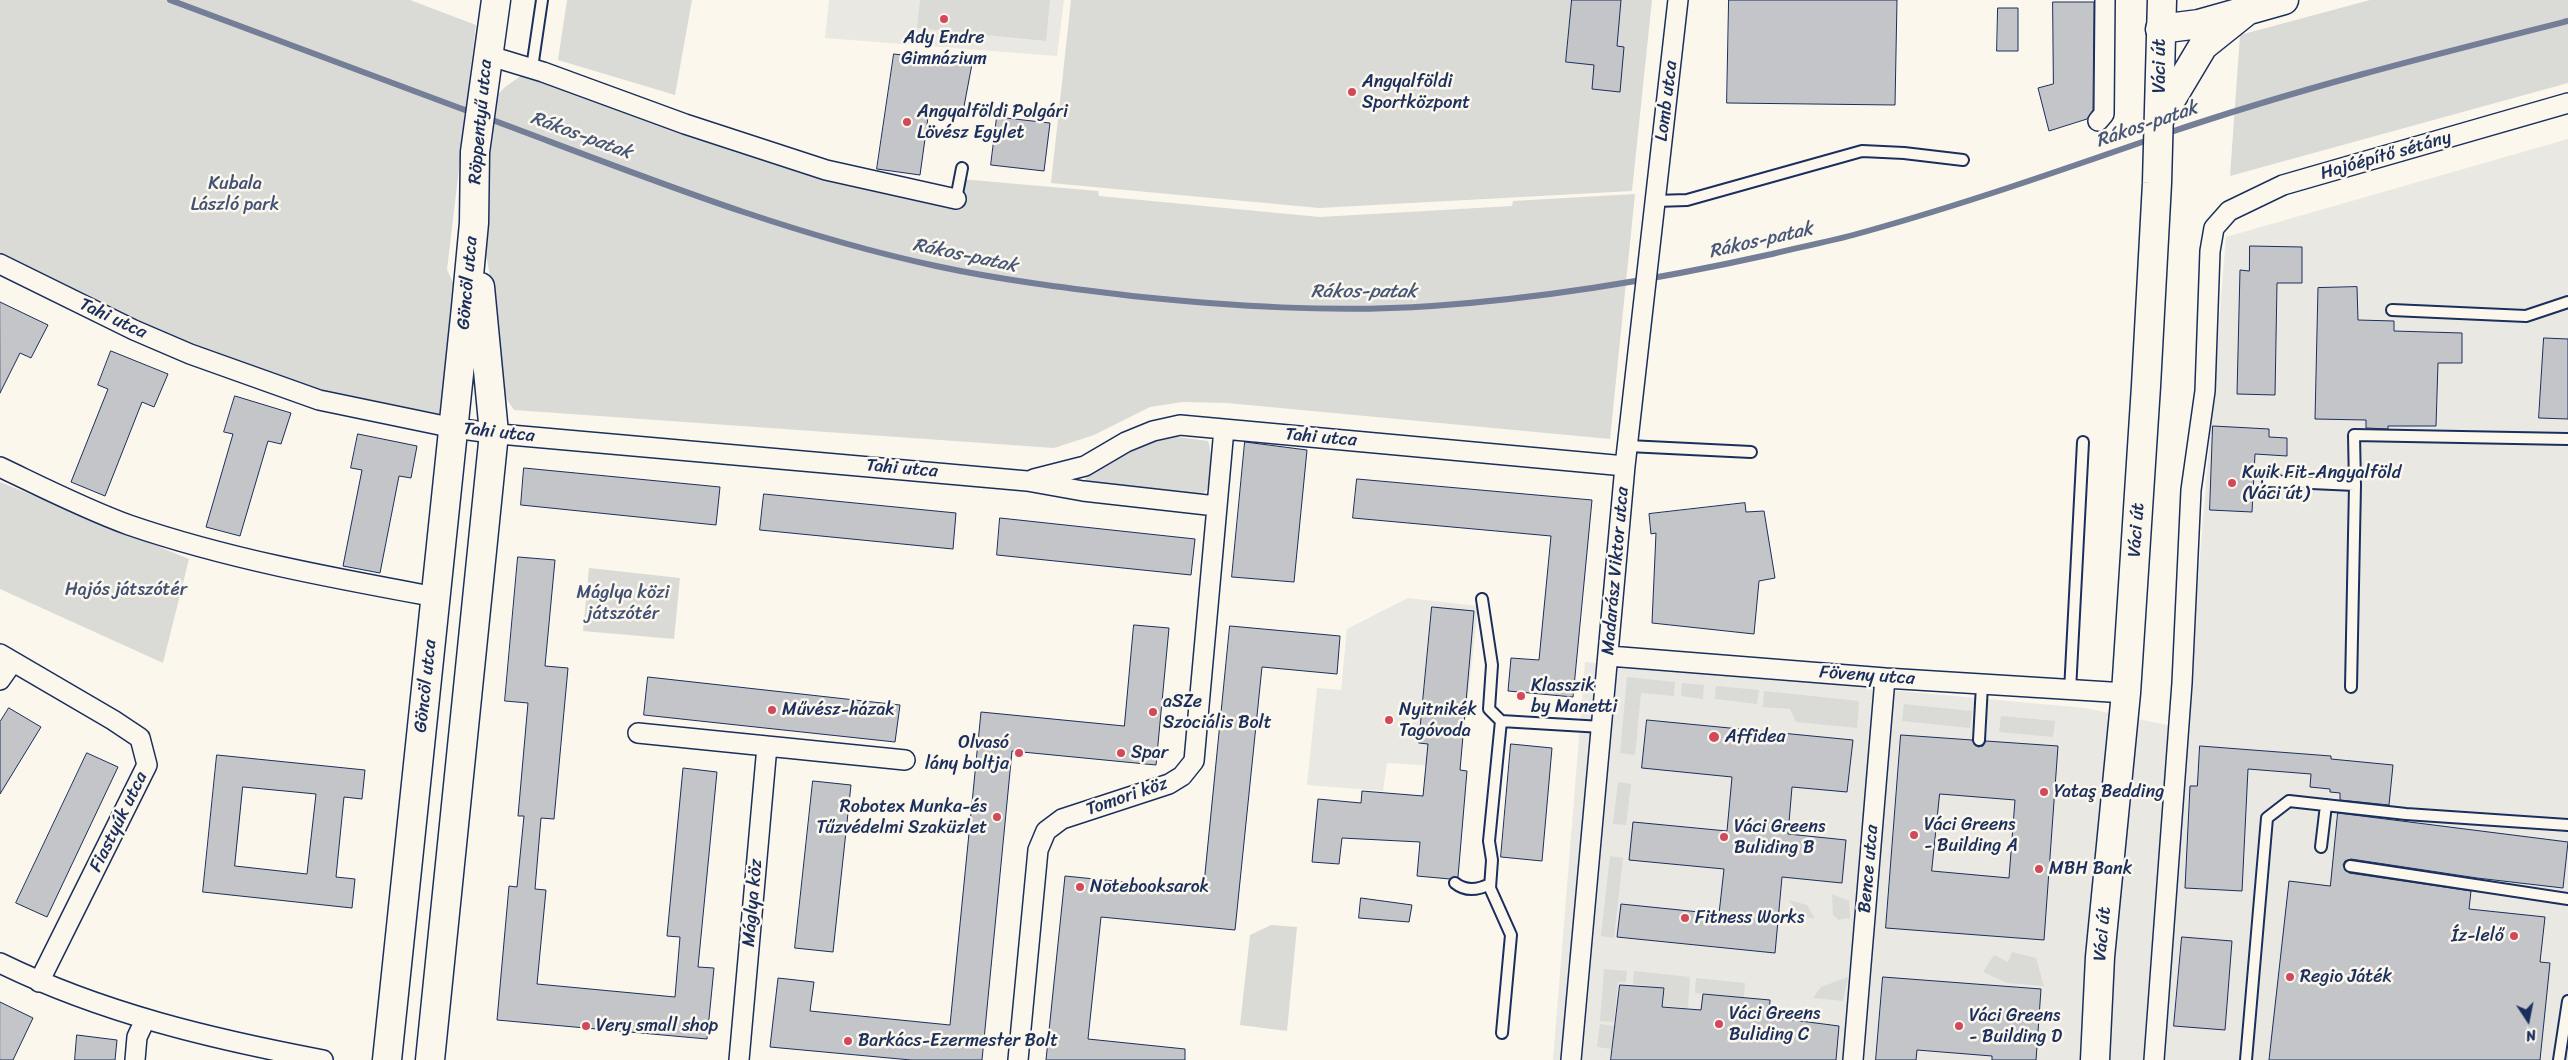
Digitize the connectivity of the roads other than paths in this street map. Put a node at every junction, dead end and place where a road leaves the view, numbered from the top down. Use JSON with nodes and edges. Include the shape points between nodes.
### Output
{"nodes":[{"id":1,"x":542,"y":0,"type":"edge"},
{"id":2,"x":1678,"y":0,"type":"edge"},
{"id":3,"x":2105,"y":0,"type":"edge"},
{"id":4,"x":2162,"y":0,"type":"edge"},
{"id":5,"x":2284,"y":0,"type":"edge"},
{"id":6,"x":498,"y":7,"type":"edge"},
{"id":7,"x":2248,"y":10,"type":"junction"},
{"id":8,"x":2160,"y":29,"type":"junction"},
{"id":9,"x":488,"y":55,"type":"junction"},
{"id":10,"x":532,"y":68,"type":"junction"},
{"id":11,"x":2568,"y":103,"type":"edge"},
{"id":12,"x":2160,"y":118,"type":"junction"},
{"id":13,"x":2098,"y":121,"type":"dead end"},
{"id":14,"x":1962,"y":160,"type":"dead end"},
{"id":15,"x":962,"y":168,"type":"dead end"},
{"id":16,"x":956,"y":199,"type":"joint"},
{"id":17,"x":1656,"y":201,"type":"junction"},
{"id":18,"x":474,"y":223,"type":"junction"},
{"id":19,"x":0,"y":264,"type":"edge"},
{"id":20,"x":2568,"y":302,"type":"edge"},
{"id":21,"x":2392,"y":310,"type":"dead end"},
{"id":22,"x":454,"y":428,"type":"junction"},
{"id":23,"x":1224,"y":429,"type":"junction"},
{"id":24,"x":494,"y":433,"type":"junction"},
{"id":25,"x":2568,"y":439,"type":"edge"},
{"id":26,"x":2084,"y":442,"type":"dead end"},
{"id":27,"x":1628,"y":446,"type":"junction"},
{"id":28,"x":1751,"y":452,"type":"dead end"},
{"id":29,"x":1625,"y":466,"type":"junction"},
{"id":30,"x":0,"y":468,"type":"edge"},
{"id":31,"x":1027,"y":481,"type":"junction"},
{"id":32,"x":2268,"y":481,"type":"dead end"},
{"id":33,"x":2355,"y":485,"type":"junction"},
{"id":34,"x":1216,"y":506,"type":"junction"},
{"id":35,"x":436,"y":597,"type":"junction"},
{"id":36,"x":1482,"y":599,"type":"dead end"},
{"id":37,"x":1609,"y":656,"type":"junction"},
{"id":38,"x":6,"y":658,"type":"edge"},
{"id":39,"x":1885,"y":678,"type":"junction"},
{"id":40,"x":0,"y":680,"type":"edge"},
{"id":41,"x":1982,"y":685,"type":"junction"},
{"id":42,"x":2351,"y":687,"type":"dead end"},
{"id":43,"x":2070,"y":691,"type":"junction"},
{"id":44,"x":2126,"y":693,"type":"junction"},
{"id":45,"x":1501,"y":721,"type":"junction"},
{"id":46,"x":1602,"y":728,"type":"junction"},
{"id":47,"x":638,"y":733,"type":"dead end"},
{"id":48,"x":1979,"y":740,"type":"dead end"},
{"id":49,"x":767,"y":746,"type":"junction"},
{"id":50,"x":905,"y":760,"type":"dead end"},
{"id":51,"x":2326,"y":805,"type":"junction"},
{"id":52,"x":2568,"y":825,"type":"edge"},
{"id":53,"x":2321,"y":847,"type":"dead end"},
{"id":54,"x":2350,"y":866,"type":"dead end"},
{"id":55,"x":1455,"y":883,"type":"dead end"},
{"id":56,"x":1490,"y":884,"type":"junction"},
{"id":57,"x":2568,"y":899,"type":"edge"},
{"id":58,"x":0,"y":964,"type":"edge"},
{"id":59,"x":39,"y":982,"type":"junction"},
{"id":60,"x":2568,"y":1001,"type":"edge"},
{"id":61,"x":146,"y":1020,"type":"junction"},
{"id":62,"x":1502,"y":1033,"type":"dead end"},
{"id":63,"x":135,"y":1060,"type":"edge"},
{"id":64,"x":323,"y":1060,"type":"edge"},
{"id":65,"x":387,"y":1060,"type":"edge"},
{"id":66,"x":430,"y":1060,"type":"edge"},
{"id":67,"x":738,"y":1060,"type":"edge"},
{"id":68,"x":1018,"y":1060,"type":"edge"},
{"id":69,"x":1571,"y":1060,"type":"edge"},
{"id":70,"x":1853,"y":1060,"type":"edge"},
{"id":71,"x":2095,"y":1060,"type":"edge"},
{"id":72,"x":2154,"y":1060,"type":"edge"},
{"id":73,"x":2246,"y":1060,"type":"edge"},
{"id":74,"x":2559,"y":1060,"type":"edge"}],
"edges":[{"from":1,"to":10,"type":"lane"},
{"from":2,"to":17,"type":"street","name":"Lomb utca"},
{"from":3,"to":13,"type":"street","via":[[2104,114]]},
{"from":4,"to":8,"type":"street","name":"Váci út"},
{"from":5,"to":7,"type":"street"},
{"from":6,"to":9,"type":"street","name":"Röppentyű utca"},
{"from":7,"to":8,"type":"street","via":[[2199,24]]},
{"from":7,"to":12,"type":"street","via":[[2203,46]]},
{"from":8,"to":12,"type":"street","name":"Váci út"},
{"from":9,"to":10,"type":"street"},
{"from":9,"to":18,"type":"street","name":"Röppentyű utca","via":[[475,152]]},
{"from":10,"to":16,"type":"street","via":[[685,124],[826,170]]},
{"from":11,"to":72,"type":"street","name":"Hajóépítő sétány","via":[[2283,185],[2229,211],[2214,228],[2210,251],[2205,391],[2191,490],[2182,683]]},
{"from":12,"to":44,"type":"street","name":"Váci út"},
{"from":14,"to":17,"type":"lane","via":[[1862,151],[1687,200]]},
{"from":15,"to":16,"type":"lane"},
{"from":17,"to":27,"type":"street","name":"Madarász Viktor utca"},
{"from":18,"to":22,"type":"street","name":"Göncöl utca"},
{"from":18,"to":24,"type":"street","name":"Göncöl utca"},
{"from":19,"to":22,"type":"street","name":"Tahi utca","via":[[190,354],[319,400]]},
{"from":20,"to":21,"type":"lane","via":[[2526,316]]},
{"from":22,"to":24,"type":"street","name":"Tahi utca"},
{"from":22,"to":35,"type":"street","name":"Göncöl utca"},
{"from":23,"to":29,"type":"street","name":"Tahi utca"},
{"from":23,"to":31,"type":"street","name":"Tahi utca","via":[[1180,425],[1153,431],[1084,466]]},
{"from":23,"to":34,"type":"street","name":"Tomori köz"},
{"from":24,"to":31,"type":"street","name":"Tahi utca"},
{"from":24,"to":66,"type":"street","name":"Göncöl utca"},
{"from":25,"to":33,"type":"lane","via":[[2354,435]]},
{"from":26,"to":43,"type":"lane","via":[[2074,521]]},
{"from":27,"to":28,"type":"lane"},
{"from":27,"to":29,"type":"street","name":"Madarász Viktor utca"},
{"from":29,"to":37,"type":"street","name":"Madarász Viktor utca"},
{"from":30,"to":35,"type":"street","via":[[128,524],[198,546],[259,562]]},
{"from":31,"to":34,"type":"street","name":"Tahi utca","via":[[1083,491]]},
{"from":32,"to":33,"type":"lane"},
{"from":33,"to":42,"type":"lane"},
{"from":34,"to":68,"type":"street","name":"Tomori köz","via":[[1194,761],[1182,776],[1169,784],[1062,819],[1046,831],[1038,850]]},
{"from":35,"to":65,"type":"street","name":"Göncöl utca"},
{"from":36,"to":45,"type":"lane","via":[[1492,665],[1490,709]]},
{"from":37,"to":39,"type":"street","name":"Föveny utca"},
{"from":37,"to":46,"type":"street","name":"Madarász Viktor utca"},
{"from":38,"to":40,"type":"street","name":"Fiastyúk utca"},
{"from":38,"to":59,"type":"street","name":"Fiastyúk utca","via":[[140,738],[147,765]]},
{"from":39,"to":41,"type":"street","name":"Föveny utca"},
{"from":39,"to":70,"type":"street","name":"Bence utca"},
{"from":41,"to":43,"type":"street","name":"Föveny utca"},
{"from":41,"to":48,"type":"lane"},
{"from":43,"to":44,"type":"street","name":"Föveny utca"},
{"from":44,"to":71,"type":"street","name":"Váci út","via":[[2100,957]]},
{"from":45,"to":46,"type":"lane"},
{"from":45,"to":56,"type":"lane","via":[[1488,841],[1492,860]]},
{"from":46,"to":69,"type":"street","name":"Madarász Viktor utca"},
{"from":47,"to":49,"type":"street"},
{"from":49,"to":50,"type":"street"},
{"from":49,"to":67,"type":"street","name":"Máglya köz"},
{"from":51,"to":52,"type":"lane"},
{"from":51,"to":53,"type":"lane"},
{"from":51,"to":73,"type":"lane","via":[[2289,801],[2267,818]]},
{"from":54,"to":57,"type":"lane"},
{"from":55,"to":56,"type":"lane","via":[[1471,890]]},
{"from":56,"to":62,"type":"lane","via":[[1510,935]]},
{"from":58,"to":59,"type":"street"},
{"from":59,"to":61,"type":"street"},
{"from":60,"to":74,"type":"lane"},
{"from":61,"to":63,"type":"street","via":[[138,1037]]},
{"from":61,"to":64,"type":"street","via":[[236,1043]]}]}
